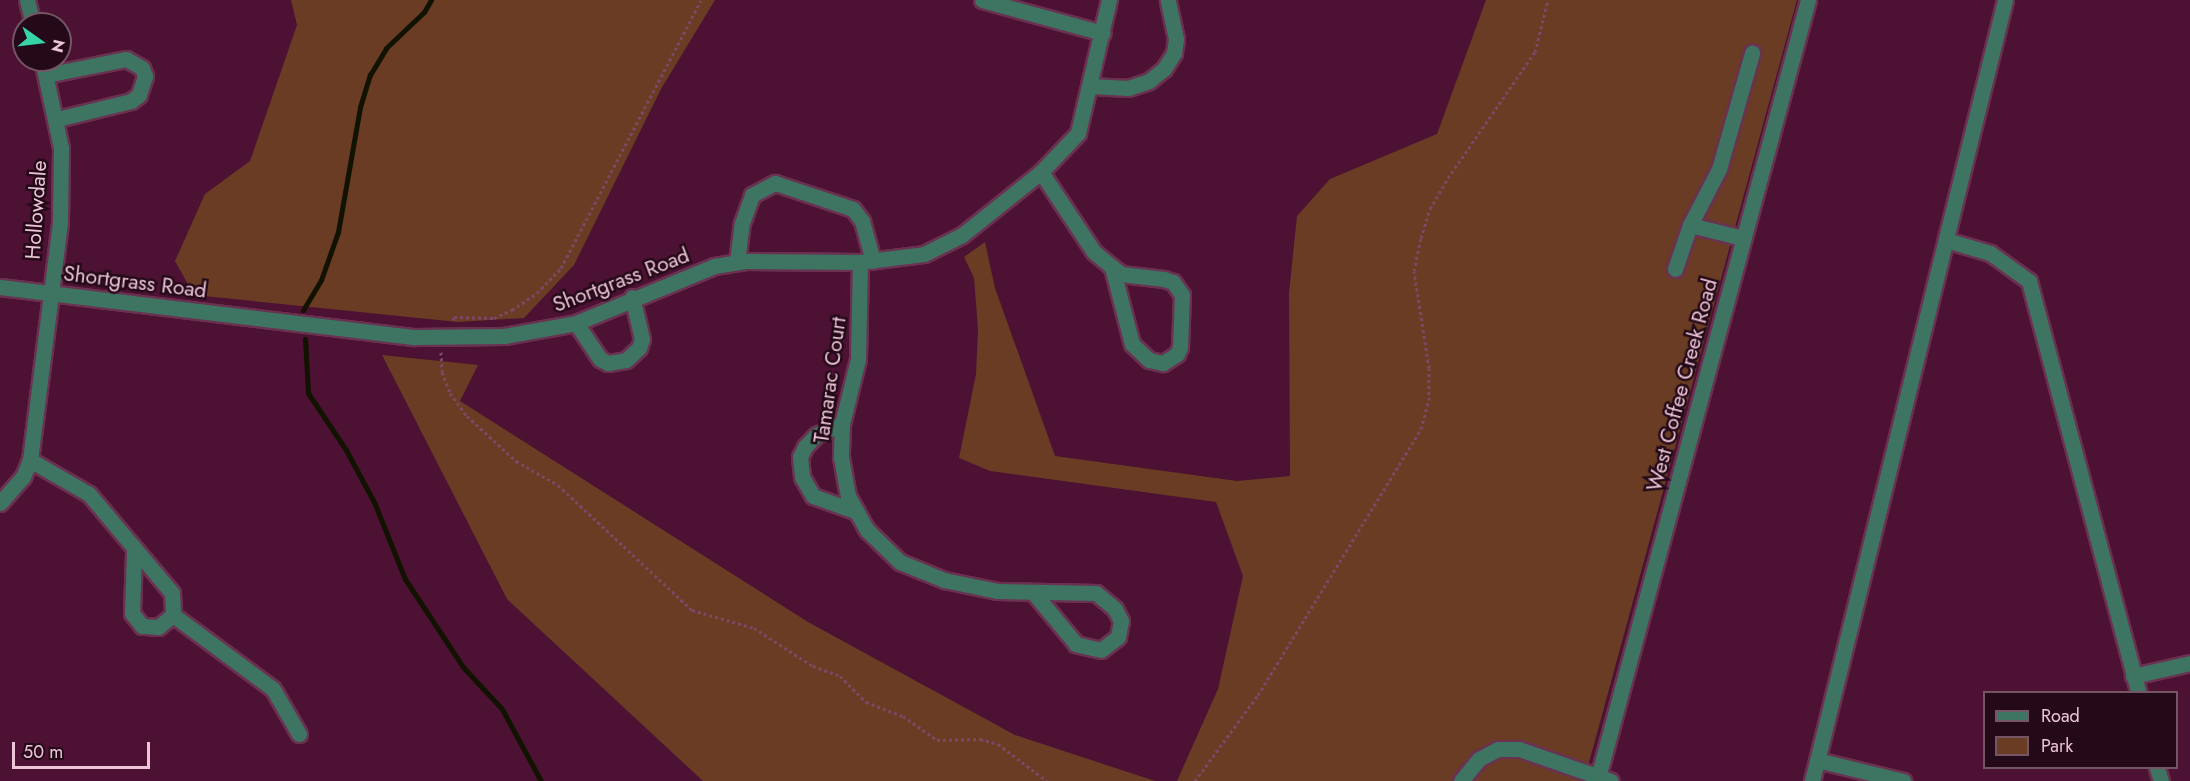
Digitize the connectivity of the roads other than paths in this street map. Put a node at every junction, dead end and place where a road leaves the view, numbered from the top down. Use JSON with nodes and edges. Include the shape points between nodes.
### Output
{"nodes":[{"id":1,"x":982,"y":0,"type":"edge"},
{"id":2,"x":1109,"y":0,"type":"edge"},
{"id":3,"x":1168,"y":0,"type":"edge"},
{"id":4,"x":1808,"y":0,"type":"edge"},
{"id":5,"x":2005,"y":0,"type":"edge"},
{"id":6,"x":1103,"y":33,"type":"junction"},
{"id":7,"x":1752,"y":53,"type":"dead end"},
{"id":8,"x":72,"y":64,"type":"edge"},
{"id":9,"x":45,"y":72,"type":"edge"},
{"id":10,"x":1091,"y":86,"type":"junction"},
{"id":11,"x":57,"y":119,"type":"junction"},
{"id":12,"x":1041,"y":172,"type":"junction"},
{"id":13,"x":1690,"y":225,"type":"junction"},
{"id":14,"x":1743,"y":238,"type":"junction"},
{"id":15,"x":1946,"y":240,"type":"junction"},
{"id":16,"x":737,"y":262,"type":"junction"},
{"id":17,"x":867,"y":262,"type":"junction"},
{"id":18,"x":1112,"y":267,"type":"junction"},
{"id":19,"x":1675,"y":269,"type":"dead end"},
{"id":20,"x":0,"y":287,"type":"edge"},
{"id":21,"x":50,"y":293,"type":"junction"},
{"id":22,"x":632,"y":297,"type":"junction"},
{"id":23,"x":576,"y":323,"type":"junction"},
{"id":24,"x":842,"y":424,"type":"junction"},
{"id":25,"x":30,"y":460,"type":"junction"},
{"id":26,"x":0,"y":503,"type":"edge"},
{"id":27,"x":857,"y":512,"type":"junction"},
{"id":28,"x":134,"y":552,"type":"junction"},
{"id":29,"x":1033,"y":592,"type":"junction"},
{"id":30,"x":173,"y":615,"type":"junction"},
{"id":31,"x":2190,"y":663,"type":"edge"},
{"id":32,"x":2133,"y":676,"type":"junction"},
{"id":33,"x":2137,"y":691,"type":"edge"},
{"id":34,"x":300,"y":734,"type":"dead end"},
{"id":35,"x":1817,"y":760,"type":"junction"},
{"id":36,"x":1602,"y":779,"type":"edge"},
{"id":37,"x":1462,"y":780,"type":"edge"},
{"id":38,"x":1812,"y":781,"type":"edge"},
{"id":39,"x":1903,"y":781,"type":"edge"}],
"edges":[{"from":1,"to":6,"type":"street"},
{"from":2,"to":6,"type":"street","name":"Shortgrass Road"},
{"from":3,"to":10,"type":"street","via":[[1176,39],[1174,53],[1164,69],[1149,81],[1128,87]]},
{"from":4,"to":14,"type":"street","name":"West Coffee Creek Road"},
{"from":5,"to":15,"type":"street"},
{"from":6,"to":10,"type":"street","name":"Shortgrass Road"},
{"from":7,"to":13,"type":"street","via":[[1719,169]]},
{"from":8,"to":11,"type":"street","via":[[126,59],[142,68],[145,76],[139,95],[131,101]]},
{"from":9,"to":11,"type":"street","name":"Hollowdale"},
{"from":10,"to":12,"type":"street","name":"Shortgrass Road","via":[[1078,133]]},
{"from":11,"to":21,"type":"street","name":"Hollowdale","via":[[62,184]]},
{"from":12,"to":17,"type":"street","name":"Shortgrass Road","via":[[962,235],[924,254]]},
{"from":12,"to":18,"type":"street","via":[[1094,252]]},
{"from":13,"to":14,"type":"street"},
{"from":13,"to":19,"type":"street"},
{"from":14,"to":36,"type":"street","name":"West Coffee Creek Road"},
{"from":15,"to":32,"type":"street","via":[[1990,253],[2029,281]]},
{"from":15,"to":35,"type":"street"},
{"from":16,"to":17,"type":"street","name":"Shortgrass Road"},
{"from":16,"to":17,"type":"street","name":"Tamarac Court","via":[[742,223],[752,195],[775,183],[853,209],[862,221]]},
{"from":16,"to":22,"type":"street","name":"Shortgrass Road","via":[[714,266]]},
{"from":17,"to":24,"type":"street","name":"Tamarac Court","via":[[858,359]]},
{"from":18,"to":18,"type":"street","via":[[1121,274],[1173,282],[1182,295],[1180,347],[1177,354],[1163,363],[1149,360],[1131,344]]},
{"from":20,"to":21,"type":"street","name":"Shortgrass Road"},
{"from":21,"to":23,"type":"street","name":"Shortgrass Road","via":[[447,337],[504,336]]},
{"from":21,"to":25,"type":"street","name":"Hollowdale"},
{"from":22,"to":23,"type":"street","name":"Shortgrass Road"},
{"from":22,"to":23,"type":"street","via":[[642,339],[627,360],[608,363],[600,359]]},
{"from":24,"to":27,"type":"street","name":"Tamarac Court","via":[[841,457],[848,496]]},
{"from":24,"to":27,"type":"street","via":[[816,435],[805,447],[800,457],[802,477],[813,496]]},
{"from":25,"to":26,"type":"street","via":[[23,477]]},
{"from":25,"to":28,"type":"street","via":[[88,495]]},
{"from":27,"to":29,"type":"street","name":"Tamarac Court","via":[[867,530],[900,562],[944,580],[997,591]]},
{"from":28,"to":30,"type":"street","via":[[172,593]]},
{"from":28,"to":30,"type":"street","via":[[131,581],[136,621],[158,627]]},
{"from":29,"to":29,"type":"street","name":"Tamarac Court","via":[[1096,593],[1115,609],[1121,621],[1118,637],[1101,650],[1076,644]]},
{"from":30,"to":34,"type":"street","via":[[273,689]]},
{"from":31,"to":32,"type":"street"},
{"from":32,"to":33,"type":"street"},
{"from":35,"to":38,"type":"street"},
{"from":35,"to":39,"type":"street"},
{"from":36,"to":37,"type":"street","via":[[1519,749],[1498,749],[1479,759]]}]}
